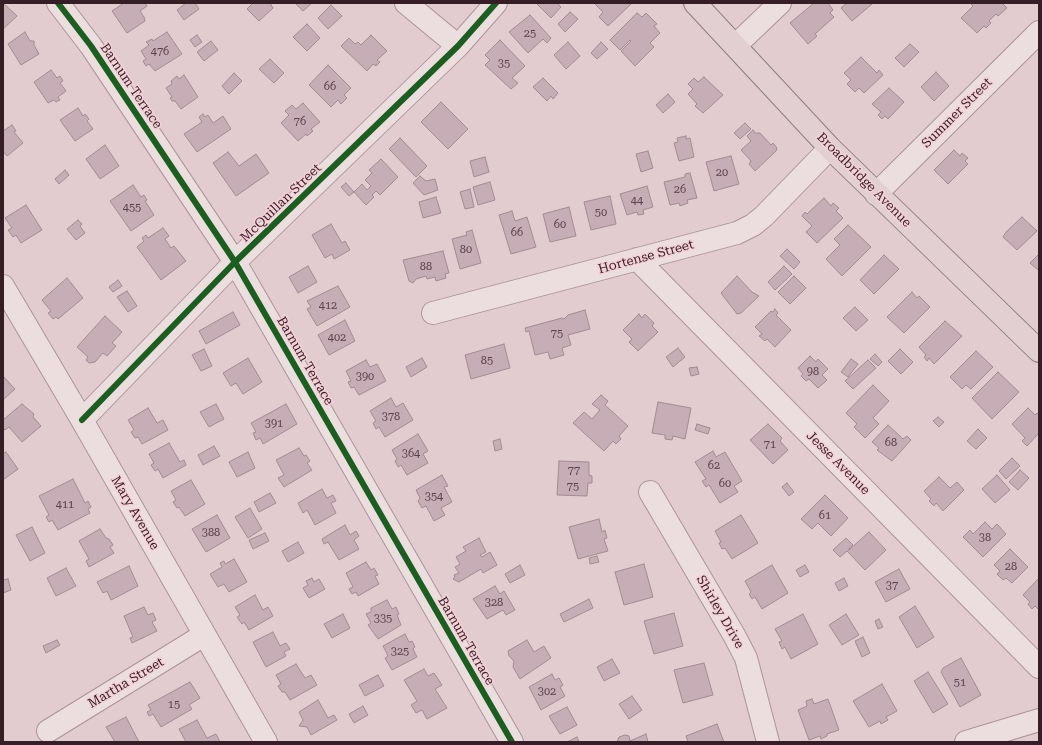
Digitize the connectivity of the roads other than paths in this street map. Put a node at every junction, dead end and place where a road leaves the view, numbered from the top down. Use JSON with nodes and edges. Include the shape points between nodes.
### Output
{"nodes":[{"id":1,"x":58,"y":3,"type":"edge"},
{"id":2,"x":406,"y":3,"type":"edge"},
{"id":3,"x":496,"y":3,"type":"edge"},
{"id":4,"x":695,"y":3,"type":"edge"},
{"id":5,"x":780,"y":3,"type":"edge"},
{"id":6,"x":1039,"y":32,"type":"edge"},
{"id":7,"x":736,"y":45,"type":"junction"},
{"id":8,"x":458,"y":46,"type":"junction"},
{"id":9,"x":830,"y":148,"type":"junction"},
{"id":10,"x":876,"y":194,"type":"junction"},
{"id":11,"x":637,"y":259,"type":"junction"},
{"id":12,"x":235,"y":262,"type":"junction"},
{"id":13,"x":3,"y":286,"type":"edge"},
{"id":14,"x":433,"y":313,"type":"dead end"},
{"id":15,"x":1039,"y":351,"type":"edge"},
{"id":16,"x":82,"y":420,"type":"junction"},
{"id":17,"x":650,"y":492,"type":"dead end"},
{"id":18,"x":204,"y":635,"type":"junction"},
{"id":19,"x":1039,"y":667,"type":"edge"},
{"id":20,"x":1039,"y":720,"type":"edge"},
{"id":21,"x":48,"y":731,"type":"dead end"},
{"id":22,"x":266,"y":742,"type":"edge"},
{"id":23,"x":512,"y":742,"type":"edge"},
{"id":24,"x":768,"y":742,"type":"edge"},
{"id":25,"x":966,"y":742,"type":"edge"}],
"edges":[{"from":1,"to":12,"type":"street","name":"Barnum Terrace","via":[[91,46]]},
{"from":2,"to":8,"type":"street"},
{"from":3,"to":8,"type":"street","name":"McQuillan Street"},
{"from":4,"to":7,"type":"main road","name":"Broadbridge Avenue"},
{"from":5,"to":7,"type":"street"},
{"from":6,"to":10,"type":"street","name":"Summer Street"},
{"from":7,"to":9,"type":"main road","name":"Broadbridge Avenue"},
{"from":8,"to":12,"type":"street","name":"McQuillan Street"},
{"from":9,"to":10,"type":"main road","name":"Broadbridge Avenue"},
{"from":9,"to":11,"type":"street","name":"Hortense Street","via":[[753,226],[737,233]]},
{"from":10,"to":15,"type":"main road","name":"Broadbridge Avenue"},
{"from":11,"to":14,"type":"street","name":"Hortense Street"},
{"from":11,"to":19,"type":"street","name":"Jesse Avenue"},
{"from":12,"to":16,"type":"street","name":"McQuillan Street"},
{"from":12,"to":23,"type":"street","name":"Barnum Terrace"},
{"from":13,"to":16,"type":"street","name":"Mary Avenue"},
{"from":16,"to":18,"type":"street","name":"Mary Avenue"},
{"from":17,"to":24,"type":"street","name":"Shirley Drive","via":[[746,658]]},
{"from":18,"to":21,"type":"street","name":"Martha Street"},
{"from":18,"to":22,"type":"street","name":"Mary Avenue"},
{"from":20,"to":25,"type":"street"}]}
